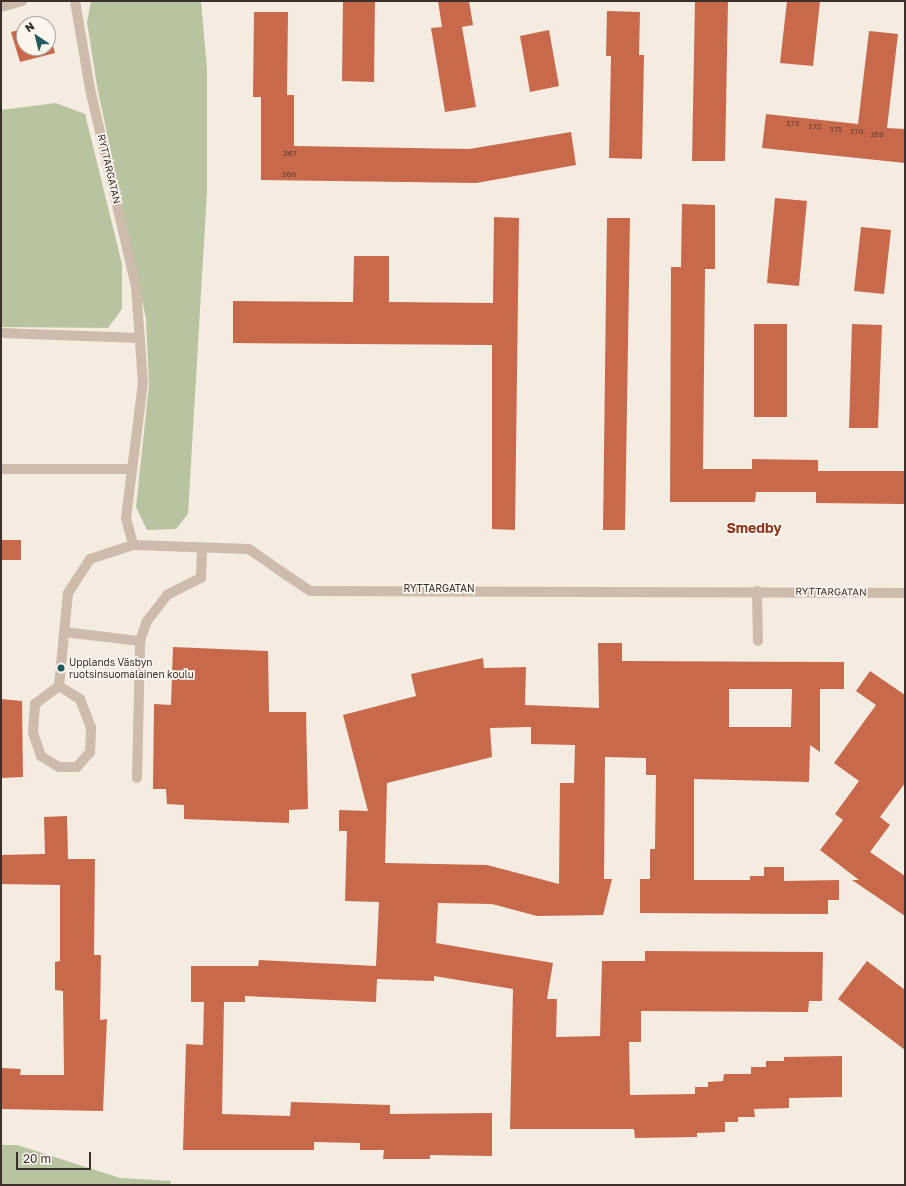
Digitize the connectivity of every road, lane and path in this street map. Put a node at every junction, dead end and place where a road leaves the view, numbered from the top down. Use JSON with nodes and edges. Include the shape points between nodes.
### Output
{"nodes":[{"id":1,"x":22,"y":1,"type":"edge"},
{"id":2,"x":75,"y":1,"type":"edge"},
{"id":3,"x":1,"y":7,"type":"edge"},
{"id":4,"x":1,"y":332,"type":"edge"},
{"id":5,"x":140,"y":338,"type":"junction"},
{"id":6,"x":132,"y":469,"type":"junction"},
{"id":7,"x":1,"y":470,"type":"edge"},
{"id":8,"x":133,"y":544,"type":"junction"},
{"id":9,"x":202,"y":548,"type":"junction"},
{"id":10,"x":757,"y":591,"type":"junction"},
{"id":11,"x":905,"y":593,"type":"edge"},
{"id":12,"x":64,"y":632,"type":"junction"},
{"id":13,"x":140,"y":641,"type":"junction"},
{"id":14,"x":758,"y":641,"type":"dead end"},
{"id":15,"x":59,"y":686,"type":"junction"},
{"id":16,"x":137,"y":778,"type":"dead end"}],
"edges":[{"from":1,"to":3,"type":"street"},
{"from":2,"to":5,"type":"street","name":"RYTTARGATAN","via":[[90,89],[136,286]]},
{"from":4,"to":5,"type":"street"},
{"from":5,"to":6,"type":"street","name":"RYTTARGATAN","via":[[143,383]]},
{"from":6,"to":7,"type":"street"},
{"from":6,"to":8,"type":"street","name":"RYTTARGATAN","via":[[126,518]]},
{"from":8,"to":9,"type":"street","name":"RYTTARGATAN"},
{"from":8,"to":12,"type":"street","name":"RYTTARGATAN","via":[[90,559],[68,592]]},
{"from":9,"to":10,"type":"street","name":"RYTTARGATAN","via":[[249,549],[310,591]]},
{"from":9,"to":13,"type":"street","via":[[201,578],[167,595],[147,621]]},
{"from":10,"to":11,"type":"street","name":"RYTTARGATAN"},
{"from":10,"to":14,"type":"street"},
{"from":12,"to":13,"type":"street"},
{"from":12,"to":15,"type":"street","name":"RYTTARGATAN"},
{"from":13,"to":16,"type":"street"},
{"from":15,"to":15,"type":"street","via":[[35,704],[32,733],[42,756],[59,767],[77,767],[90,752],[91,728],[80,699]]}]}
